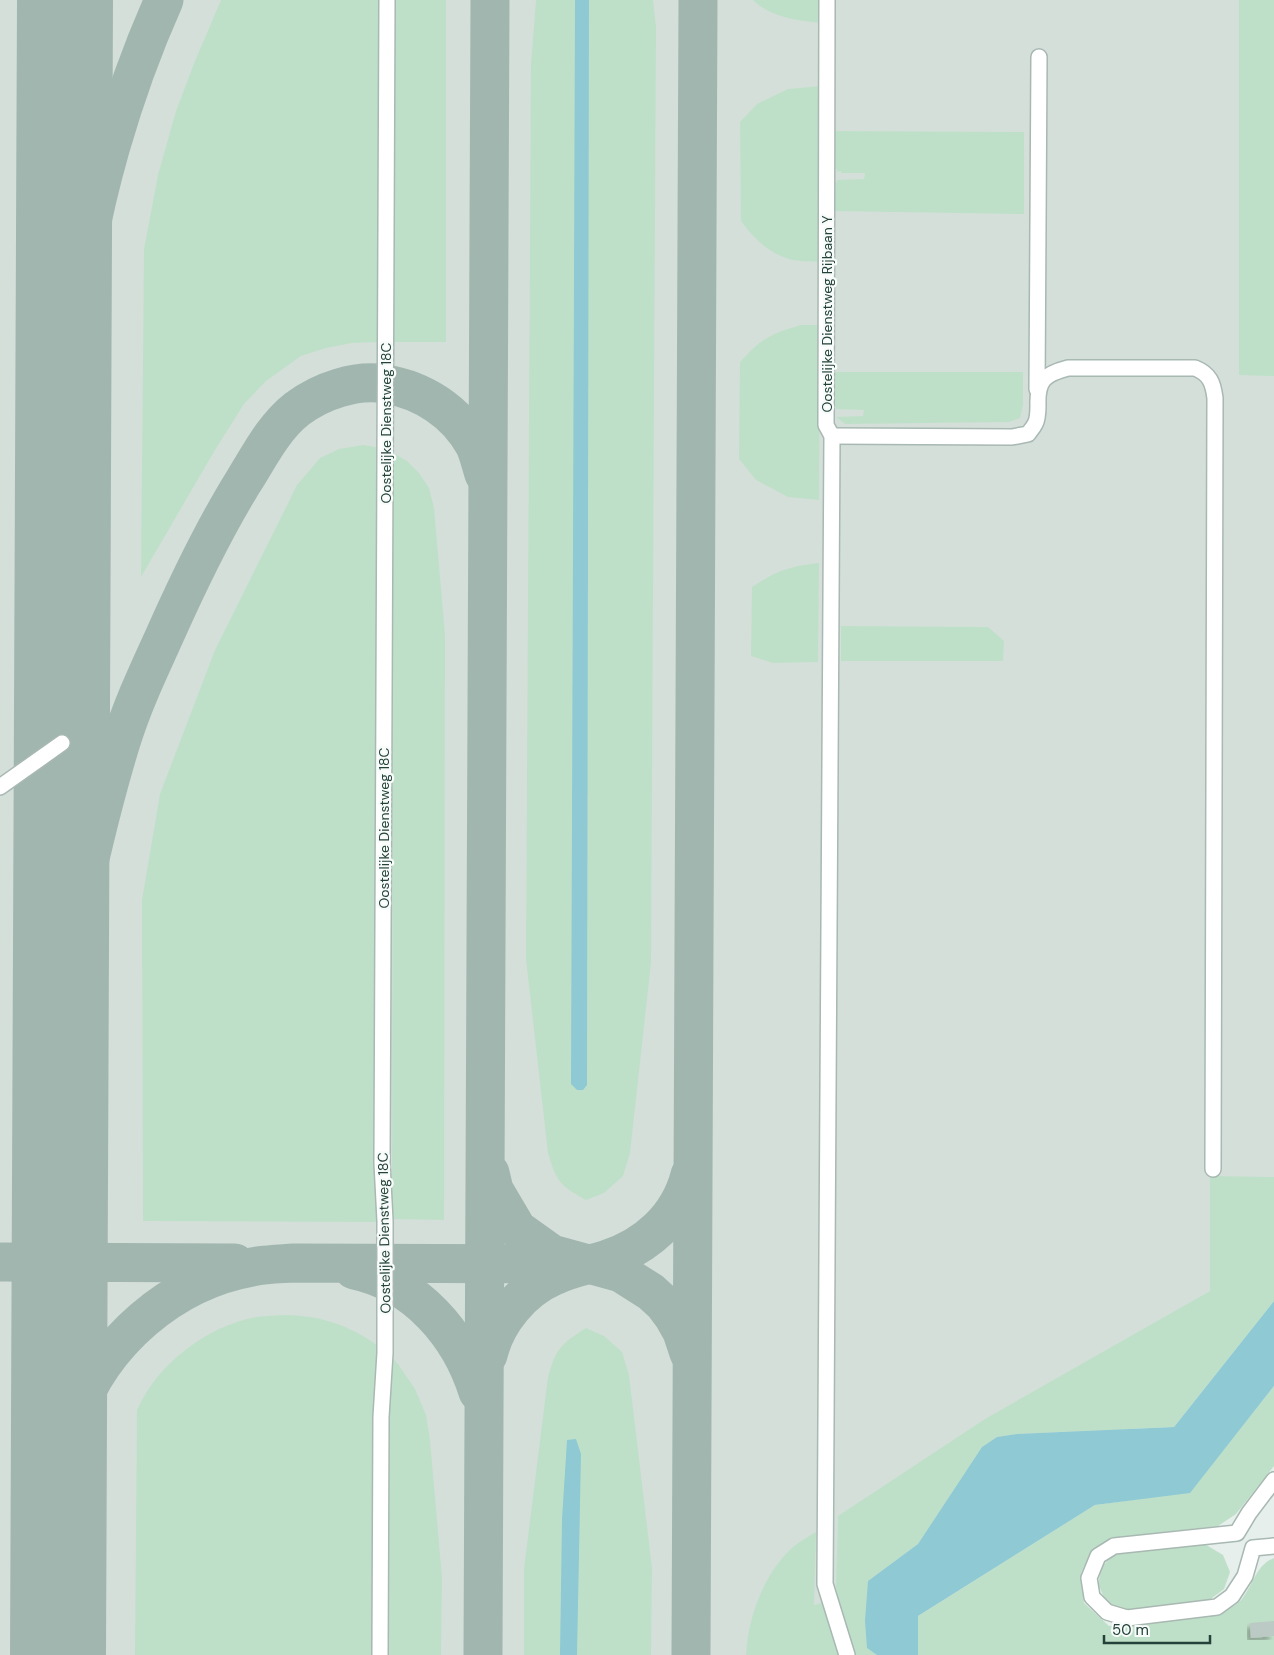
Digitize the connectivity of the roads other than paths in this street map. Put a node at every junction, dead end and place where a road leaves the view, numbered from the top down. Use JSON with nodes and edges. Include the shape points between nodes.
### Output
{"nodes":[{"id":1,"x":387,"y":0,"type":"edge"},
{"id":2,"x":827,"y":0,"type":"edge"},
{"id":3,"x":1039,"y":57,"type":"dead end"},
{"id":4,"x":1037,"y":391,"type":"junction"},
{"id":5,"x":832,"y":436,"type":"junction"},
{"id":6,"x":62,"y":743,"type":"dead end"},
{"id":7,"x":0,"y":787,"type":"edge"},
{"id":8,"x":1213,"y":1169,"type":"dead end"},
{"id":9,"x":1274,"y":1480,"type":"edge"},
{"id":10,"x":1237,"y":1533,"type":"junction"},
{"id":11,"x":1274,"y":1546,"type":"edge"},
{"id":12,"x":1253,"y":1548,"type":"junction"},
{"id":13,"x":380,"y":1655,"type":"edge"},
{"id":14,"x":847,"y":1655,"type":"edge"}],
"edges":[{"from":1,"to":13,"type":"lane","name":"Oostelijke Dienstweg 18C","via":[[382,1143],[385,1353],[381,1417]]},
{"from":2,"to":5,"type":"lane","name":"Oostelijke Dienstweg Rijbaan Y","via":[[826,425]]},
{"from":3,"to":4,"type":"lane"},
{"from":4,"to":5,"type":"lane","via":[[1037,418],[1028,434],[1012,437]]},
{"from":4,"to":8,"type":"lane","via":[[1052,372],[1068,368],[1195,368],[1213,382]]},
{"from":5,"to":14,"type":"lane","name":"Oostelijke Dienstweg Rijbaan Y","via":[[825,1584]]},
{"from":6,"to":7,"type":"lane"},
{"from":9,"to":10,"type":"lane"},
{"from":10,"to":12,"type":"lane"},
{"from":10,"to":12,"type":"lane","via":[[1114,1546],[1098,1556],[1089,1578],[1092,1597],[1107,1612],[1127,1618],[1217,1606],[1232,1596],[1245,1576]]},
{"from":11,"to":12,"type":"lane"}]}
